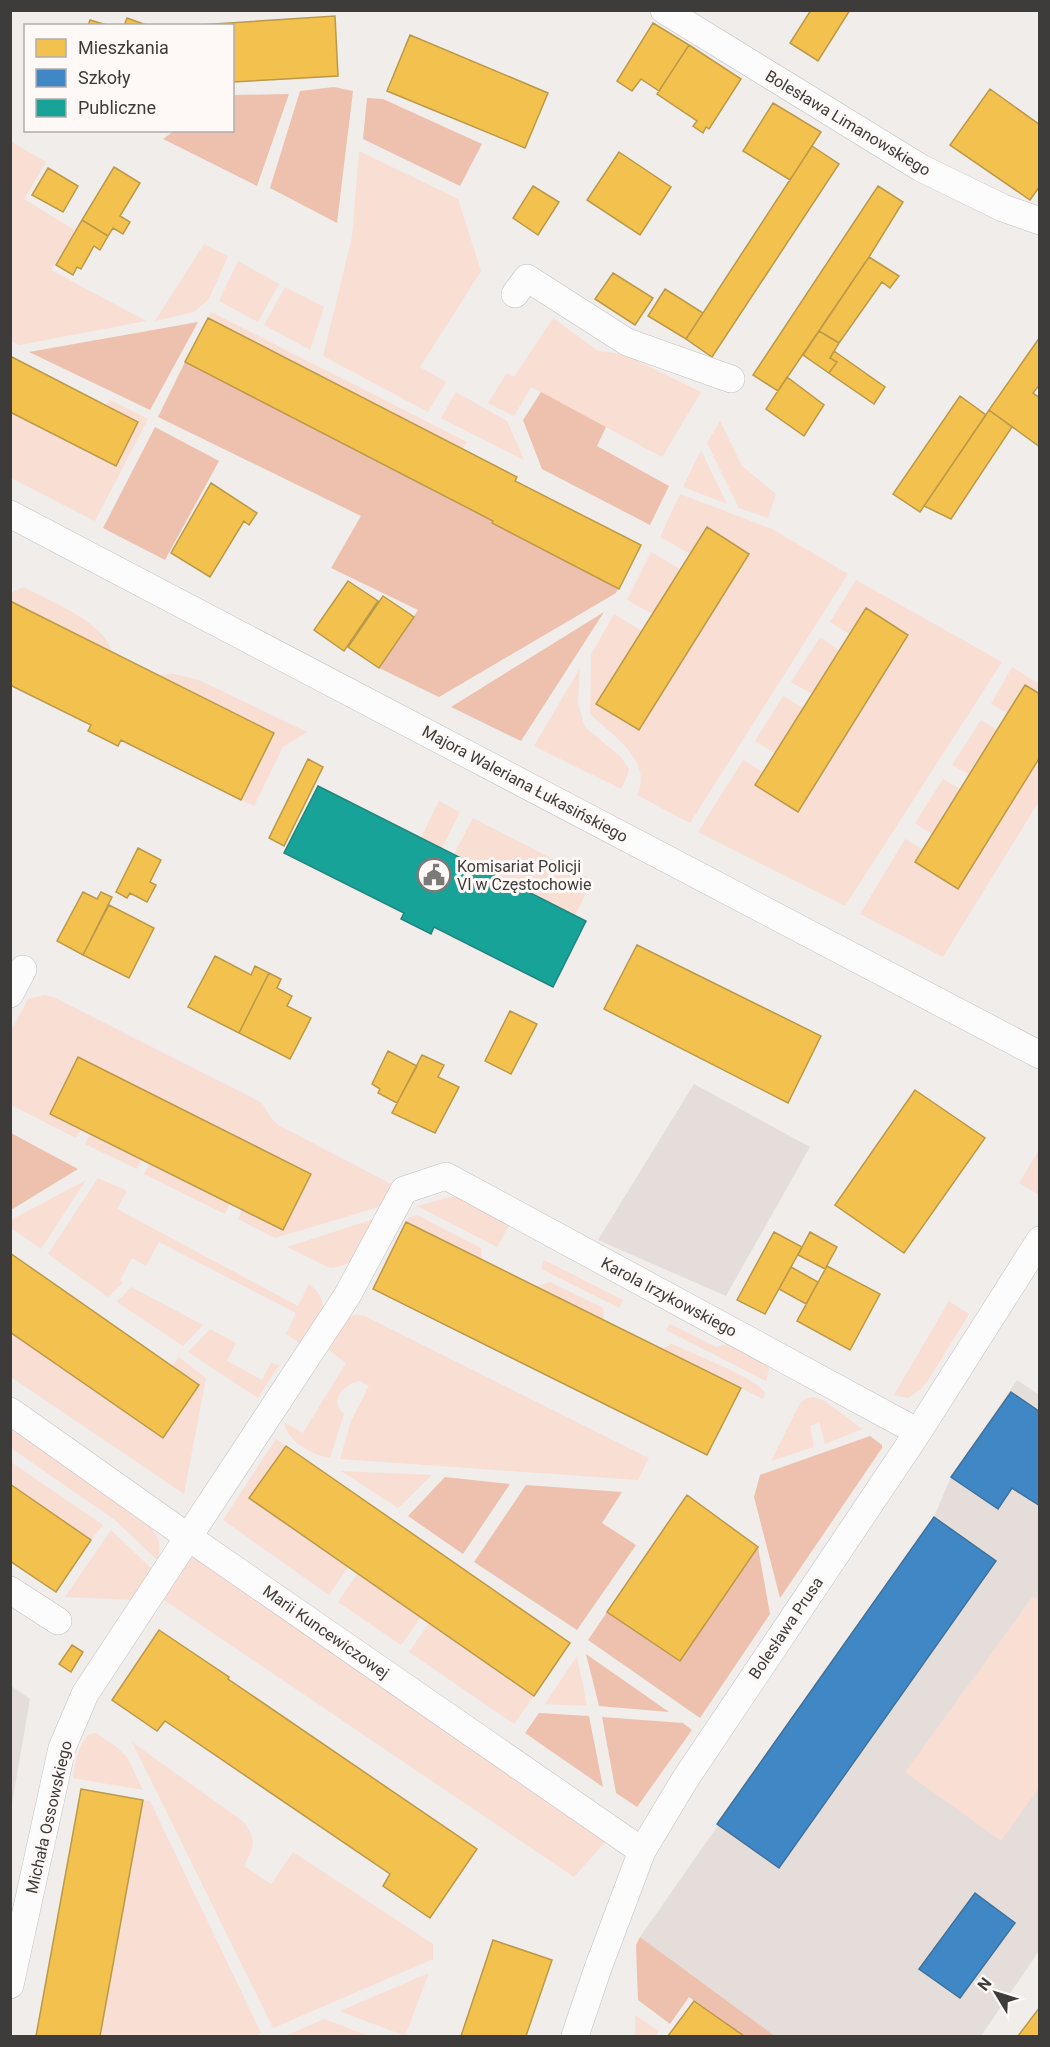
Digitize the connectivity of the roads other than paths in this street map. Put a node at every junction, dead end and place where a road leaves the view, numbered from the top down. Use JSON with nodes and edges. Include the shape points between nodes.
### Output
{"nodes":[{"id":1,"x":664,"y":10,"type":"edge"},
{"id":2,"x":1040,"y":221,"type":"edge"},
{"id":3,"x":515,"y":294,"type":"dead end"},
{"id":4,"x":731,"y":379,"type":"dead end"},
{"id":5,"x":10,"y":514,"type":"edge"},
{"id":6,"x":23,"y":969,"type":"dead end"},
{"id":7,"x":10,"y":994,"type":"edge"},
{"id":8,"x":1040,"y":1055,"type":"edge"},
{"id":9,"x":419,"y":1185,"type":"joint"},
{"id":10,"x":1040,"y":1240,"type":"edge"},
{"id":11,"x":10,"y":1411,"type":"edge"},
{"id":12,"x":918,"y":1432,"type":"junction"},
{"id":13,"x":188,"y":1537,"type":"junction"},
{"id":14,"x":10,"y":1590,"type":"edge"},
{"id":15,"x":58,"y":1621,"type":"dead end"},
{"id":16,"x":642,"y":1851,"type":"junction"},
{"id":17,"x":10,"y":1985,"type":"edge"},
{"id":18,"x":575,"y":2037,"type":"edge"}],
"edges":[{"from":1,"to":2,"type":"street","name":"Bolesława Limanowskiego","via":[[921,168],[1003,208]]},
{"from":3,"to":4,"type":"street","via":[[527,278],[627,342]]},
{"from":5,"to":8,"type":"street","name":"Majora Waleriana Łukasińskiego"},
{"from":6,"to":7,"type":"street"},
{"from":9,"to":12,"type":"street","name":"Karola Irzykowskiego","via":[[446,1176]]},
{"from":9,"to":13,"type":"street","name":"Michała Ossowskiego","via":[[404,1190],[347,1296]]},
{"from":10,"to":12,"type":"street","name":"Bolesława Prusa"},
{"from":11,"to":13,"type":"street","name":"Marii Kuncewiczowej"},
{"from":12,"to":16,"type":"street","name":"Bolesława Prusa","via":[[684,1781]]},
{"from":13,"to":16,"type":"street","name":"Marii Kuncewiczowej"},
{"from":13,"to":17,"type":"street","name":"Michała Ossowskiego","via":[[85,1694],[62,1748]]},
{"from":14,"to":15,"type":"street"},
{"from":16,"to":18,"type":"street","name":"Bolesława Prusa"}]}
